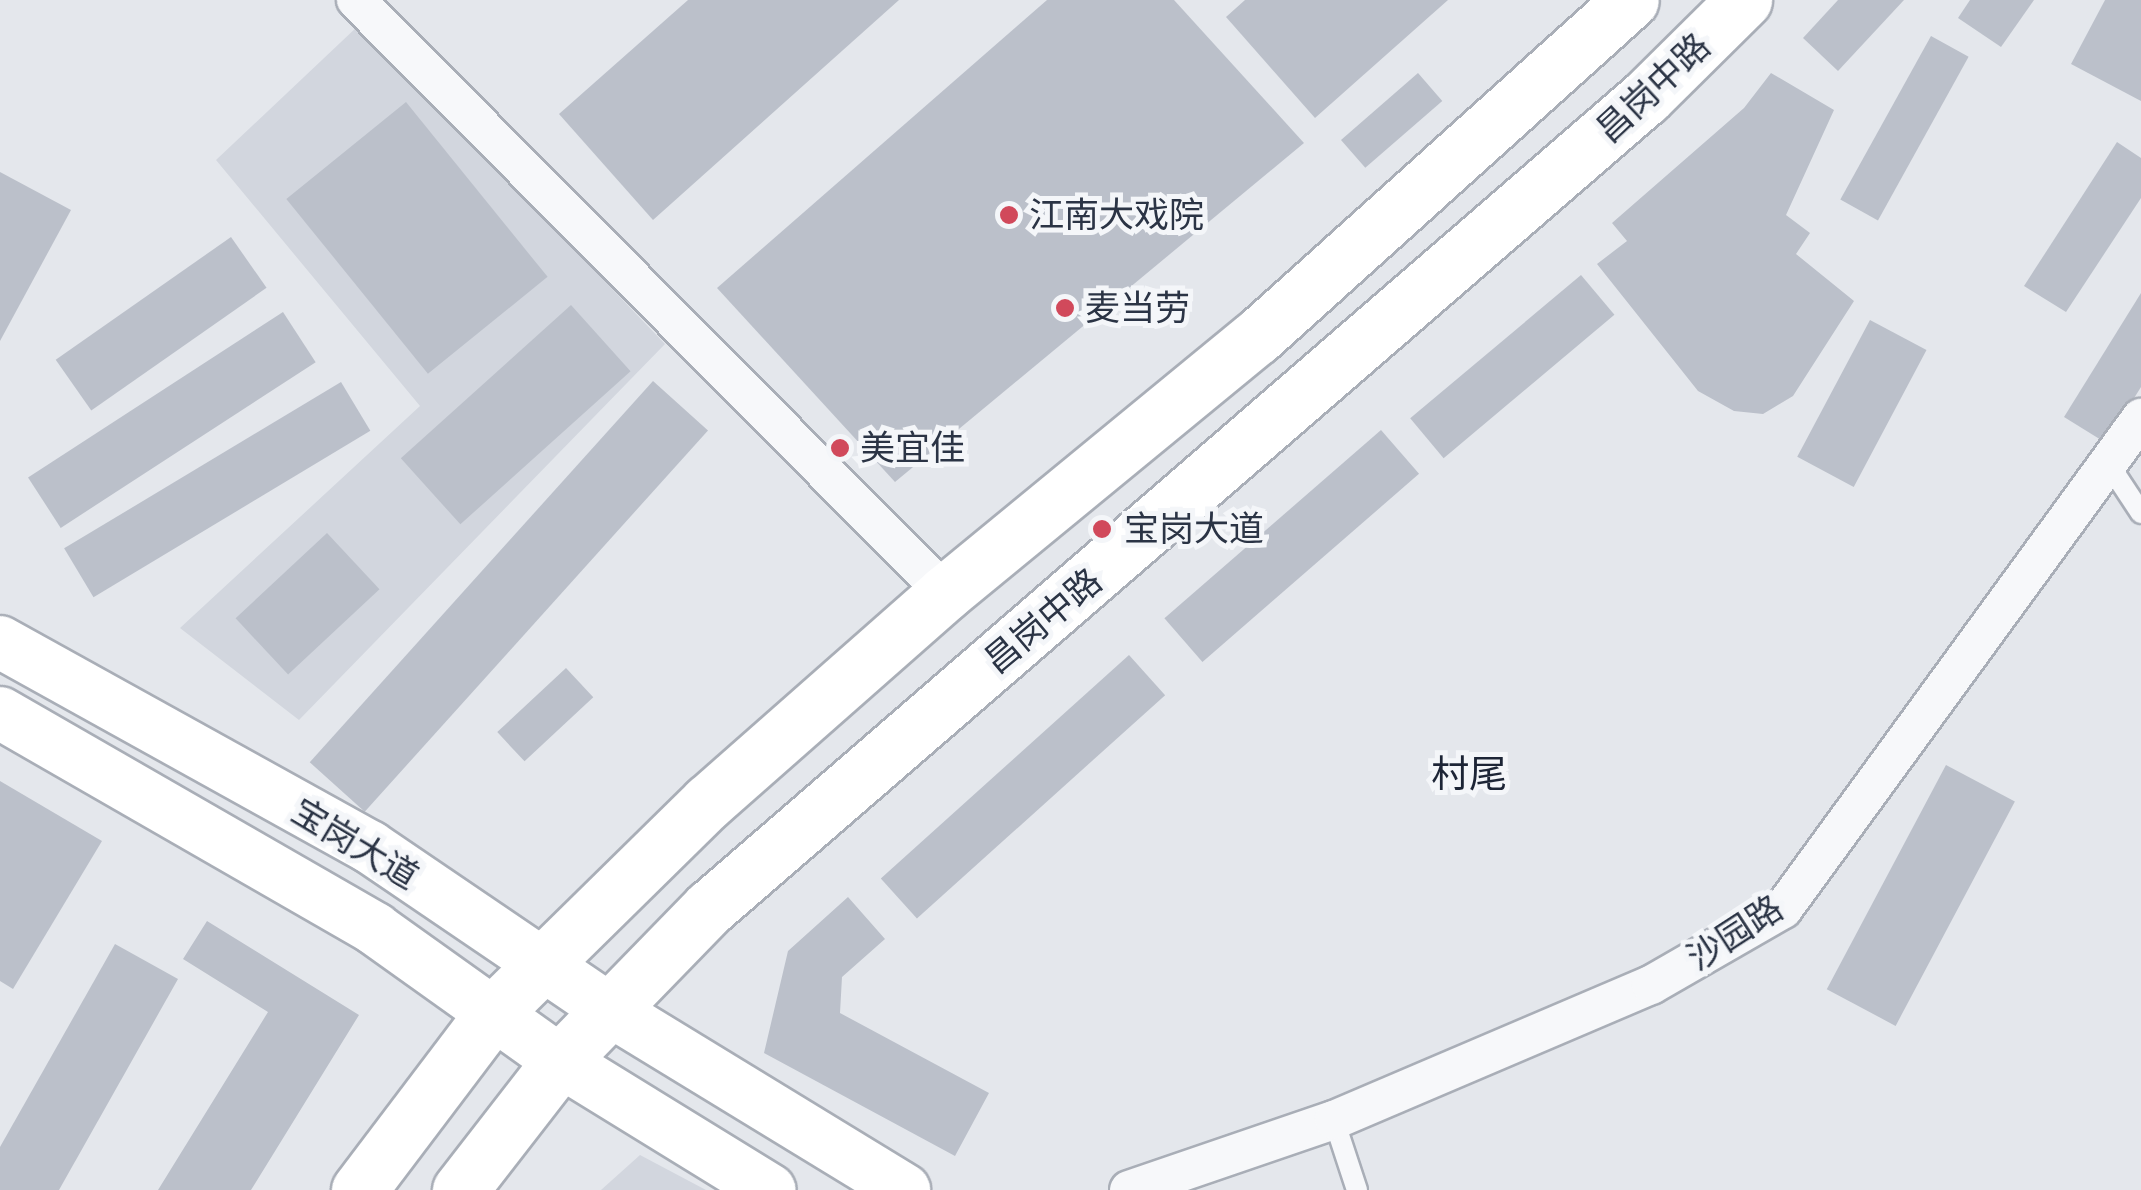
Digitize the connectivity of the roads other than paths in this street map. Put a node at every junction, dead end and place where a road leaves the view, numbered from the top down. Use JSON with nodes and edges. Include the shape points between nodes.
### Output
{"nodes":[{"id":1,"x":356,"y":0,"type":"edge"},
{"id":2,"x":1631,"y":0,"type":"edge"},
{"id":3,"x":1744,"y":0,"type":"edge"},
{"id":4,"x":2141,"y":418,"type":"edge"},
{"id":5,"x":2108,"y":464,"type":"junction"},
{"id":6,"x":2141,"y":513,"type":"edge"},
{"id":7,"x":945,"y":592,"type":"junction"},
{"id":8,"x":0,"y":642,"type":"edge"},
{"id":9,"x":0,"y":713,"type":"edge"},
{"id":10,"x":539,"y":963,"type":"junction"},
{"id":11,"x":608,"y":1009,"type":"junction"},
{"id":12,"x":493,"y":1013,"type":"junction"},
{"id":13,"x":560,"y":1061,"type":"junction"},
{"id":14,"x":1334,"y":1120,"type":"junction"},
{"id":15,"x":359,"y":1190,"type":"edge"},
{"id":16,"x":460,"y":1190,"type":"edge"},
{"id":17,"x":770,"y":1190,"type":"edge"},
{"id":18,"x":904,"y":1190,"type":"edge"},
{"id":19,"x":1129,"y":1190,"type":"edge"},
{"id":20,"x":1357,"y":1190,"type":"edge"}],
"edges":[{"from":1,"to":7,"type":"street"},
{"from":2,"to":7,"type":"main road","via":[[1257,337]]},
{"from":3,"to":11,"type":"main road","name":"昌岗中路","via":[[1618,122],[710,908]]},
{"from":4,"to":5,"type":"street","name":"沙园路"},
{"from":5,"to":6,"type":"lane"},
{"from":5,"to":14,"type":"street","name":"沙园路","via":[[1783,908],[1651,985]]},
{"from":7,"to":10,"type":"main road"},
{"from":8,"to":10,"type":"main road","name":"宝岗大道","via":[[370,847]]},
{"from":9,"to":12,"type":"main road","name":"宝岗大道","via":[[374,929]]},
{"from":10,"to":11,"type":"main road","name":"宝岗大道"},
{"from":10,"to":12,"type":"main road"},
{"from":11,"to":13,"type":"main road","name":"昌岗中路"},
{"from":11,"to":18,"type":"main road","name":"宝岗大道"},
{"from":12,"to":13,"type":"main road","name":"宝岗大道"},
{"from":12,"to":15,"type":"main road"},
{"from":13,"to":16,"type":"main road","name":"昌岗中路"},
{"from":13,"to":17,"type":"main road","name":"宝岗大道"},
{"from":14,"to":19,"type":"street","name":"沙园路"},
{"from":14,"to":20,"type":"lane"}]}
